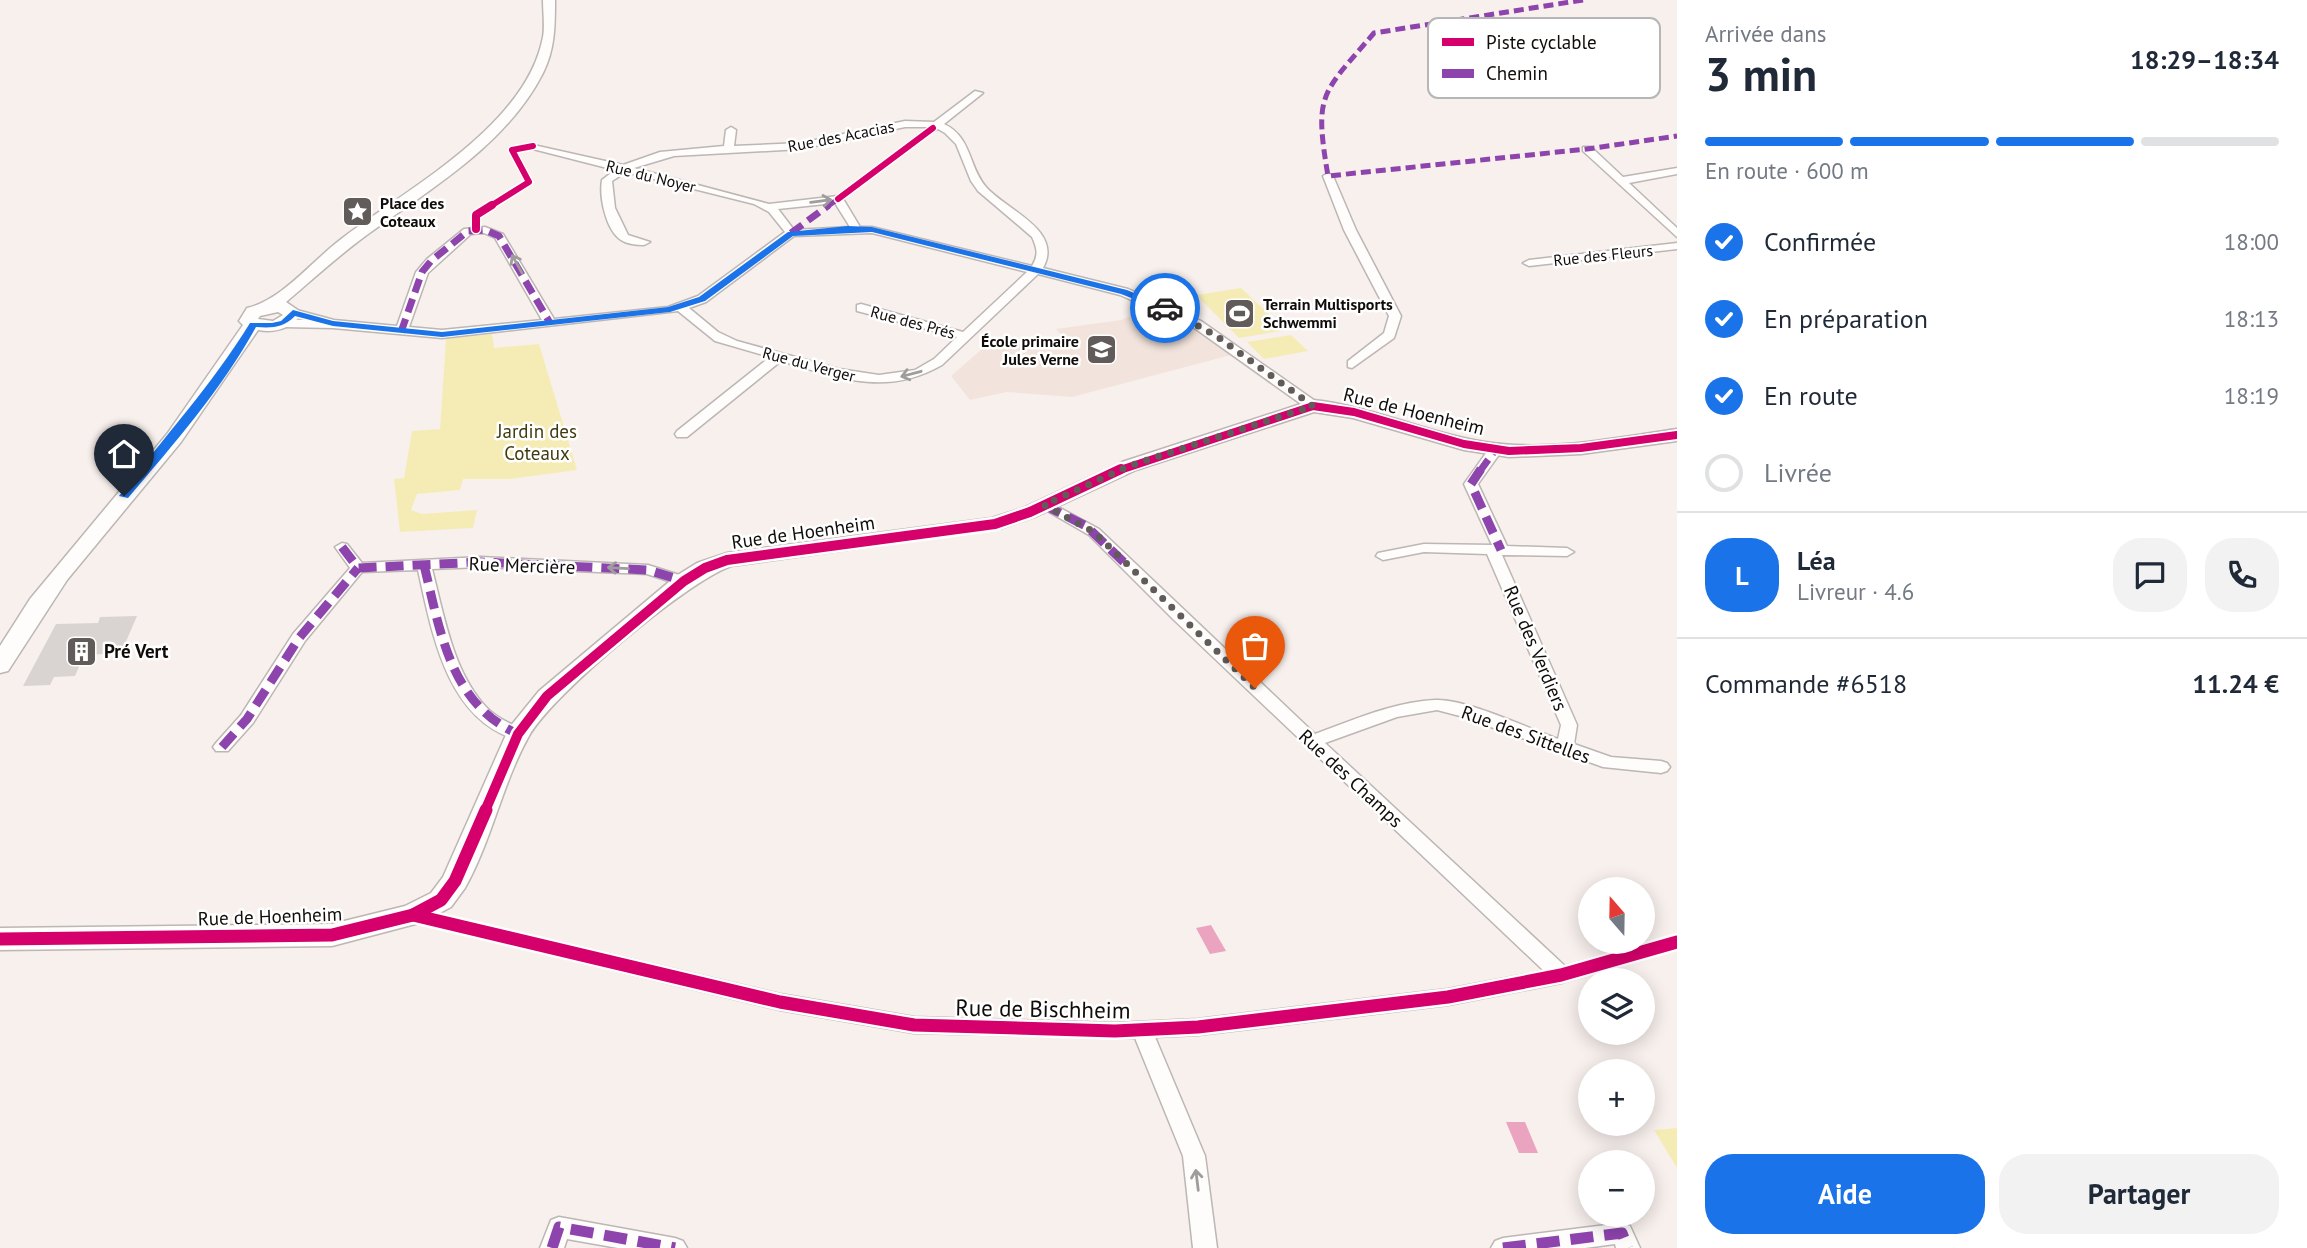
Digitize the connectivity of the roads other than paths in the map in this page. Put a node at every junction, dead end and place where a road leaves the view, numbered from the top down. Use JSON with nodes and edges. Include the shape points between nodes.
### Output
{"nodes":[{"id":1,"x":549,"y":0,"type":"edge"},
{"id":2,"x":978,"y":93,"type":"dead end"},
{"id":3,"x":935,"y":127,"type":"junction"},
{"id":4,"x":731,"y":130,"type":"dead end"},
{"id":5,"x":533,"y":146,"type":"dead end"},
{"id":6,"x":729,"y":149,"type":"junction"},
{"id":7,"x":1587,"y":149,"type":"dead end"},
{"id":8,"x":625,"y":169,"type":"junction"},
{"id":9,"x":1677,"y":171,"type":"edge"},
{"id":10,"x":1328,"y":176,"type":"dead end"},
{"id":11,"x":1620,"y":181,"type":"junction"},
{"id":12,"x":769,"y":207,"type":"junction"},
{"id":13,"x":856,"y":229,"type":"junction"},
{"id":14,"x":791,"y":233,"type":"junction"},
{"id":15,"x":1677,"y":234,"type":"edge"},
{"id":16,"x":644,"y":242,"type":"dead end"},
{"id":17,"x":1677,"y":246,"type":"edge"},
{"id":18,"x":1529,"y":263,"type":"dead end"},
{"id":19,"x":1036,"y":270,"type":"junction"},
{"id":20,"x":681,"y":307,"type":"junction"},
{"id":21,"x":861,"y":308,"type":"dead end"},
{"id":22,"x":281,"y":315,"type":"junction"},
{"id":23,"x":550,"y":323,"type":"junction"},
{"id":24,"x":401,"y":332,"type":"junction"},
{"id":25,"x":966,"y":336,"type":"junction"},
{"id":26,"x":240,"y":349,"type":"junction"},
{"id":27,"x":779,"y":356,"type":"junction"},
{"id":28,"x":1352,"y":364,"type":"dead end"},
{"id":29,"x":1313,"y":406,"type":"junction"},
{"id":30,"x":682,"y":434,"type":"dead end"},
{"id":31,"x":1677,"y":435,"type":"edge"},
{"id":32,"x":1496,"y":449,"type":"junction"},
{"id":33,"x":1044,"y":505,"type":"junction"},
{"id":34,"x":342,"y":547,"type":"dead end"},
{"id":35,"x":1497,"y":550,"type":"junction"},
{"id":36,"x":1567,"y":552,"type":"dead end"},
{"id":37,"x":1383,"y":556,"type":"dead end"},
{"id":38,"x":424,"y":565,"type":"junction"},
{"id":39,"x":358,"y":568,"type":"junction"},
{"id":40,"x":684,"y":581,"type":"junction"},
{"id":41,"x":0,"y":666,"type":"edge"},
{"id":42,"x":518,"y":734,"type":"junction"},
{"id":43,"x":1312,"y":742,"type":"junction"},
{"id":44,"x":222,"y":747,"type":"dead end"},
{"id":45,"x":1565,"y":748,"type":"junction"},
{"id":46,"x":1661,"y":767,"type":"dead end"},
{"id":47,"x":413,"y":915,"type":"junction"},
{"id":48,"x":0,"y":939,"type":"edge"},
{"id":49,"x":1677,"y":943,"type":"edge"},
{"id":50,"x":1561,"y":975,"type":"junction"},
{"id":51,"x":1143,"y":1032,"type":"junction"},
{"id":52,"x":552,"y":1248,"type":"edge"},
{"id":53,"x":675,"y":1248,"type":"edge"},
{"id":54,"x":1205,"y":1248,"type":"edge"},
{"id":55,"x":1503,"y":1248,"type":"edge"},
{"id":56,"x":1628,"y":1248,"type":"edge"}],
"edges":[{"from":1,"to":22,"type":"street","via":[[551,26],[546,47],[513,107],[457,162],[355,236],[308,278]]},
{"from":2,"to":3,"type":"street"},
{"from":3,"to":6,"type":"street","name":"Rue des Acacias","via":[[911,124],[808,145]]},
{"from":3,"to":19,"type":"street","name":"Rue des Acacias","via":[[951,132],[962,144],[979,187],[1039,238],[1045,254]]},
{"from":4,"to":6,"type":"street"},
{"from":5,"to":8,"type":"street","name":"Rue du Noyer"},
{"from":6,"to":8,"type":"street","name":"Rue des Acacias","via":[[663,155]]},
{"from":7,"to":11,"type":"street","name":"Rue des Fleurs"},
{"from":8,"to":12,"type":"street","name":"Rue du Noyer"},
{"from":8,"to":16,"type":"street","via":[[607,180],[605,191],[620,233]]},
{"from":9,"to":11,"type":"street"},
{"from":10,"to":28,"type":"street","via":[[1395,316],[1390,335]]},
{"from":11,"to":15,"type":"street","name":"Rue des Fleurs"},
{"from":12,"to":13,"type":"street","one_way":true,"via":[[838,199]]},
{"from":12,"to":14,"type":"street"},
{"from":13,"to":14,"type":"street"},
{"from":13,"to":19,"type":"street"},
{"from":14,"to":20,"type":"street","via":[[702,299]]},
{"from":17,"to":18,"type":"street","name":"Rue des Fleurs"},
{"from":19,"to":25,"type":"street","name":"Rue du Verger"},
{"from":19,"to":29,"type":"street","via":[[1124,292],[1197,324]]},
{"from":20,"to":23,"type":"street"},
{"from":20,"to":27,"type":"street","name":"Rue du Verger","via":[[722,339]]},
{"from":21,"to":25,"type":"street","name":"Rue des Prés"},
{"from":22,"to":24,"type":"street"},
{"from":22,"to":26,"type":"street"},
{"from":22,"to":26,"type":"street","via":[[253,324]]},
{"from":23,"to":24,"type":"street","via":[[442,334]]},
{"from":23,"to":24,"type":"street","one_way":true,"via":[[499,236],[485,230],[468,231],[422,272]]},
{"from":25,"to":27,"type":"street","name":"Rue du Verger","one_way":true,"via":[[930,368],[898,377],[855,377]]},
{"from":26,"to":41,"type":"street","via":[[173,438],[56,576]]},
{"from":27,"to":30,"type":"street"},
{"from":29,"to":32,"type":"street","name":"Rue de Hoenheim"},
{"from":29,"to":33,"type":"street","name":"Rue de Hoenheim","via":[[1129,466]]},
{"from":31,"to":32,"type":"street","name":"Rue de Hoenheim","via":[[1561,449]]},
{"from":32,"to":35,"type":"street","name":"Rue des Verdiers","via":[[1471,484]]},
{"from":33,"to":40,"type":"street","name":"Rue de Hoenheim","via":[[995,524],[742,556],[705,568]]},
{"from":33,"to":43,"type":"street","name":"Rue des Champs","via":[[1094,532]]},
{"from":34,"to":39,"type":"street"},
{"from":35,"to":36,"type":"street"},
{"from":35,"to":37,"type":"street","via":[[1424,548]]},
{"from":35,"to":45,"type":"street","name":"Rue des Verdiers","via":[[1569,725]]},
{"from":38,"to":39,"type":"street","name":"Rue Mercière"},
{"from":40,"to":38,"type":"street","name":"Rue Mercière","one_way":true,"via":[[648,570],[481,562]]},
{"from":38,"to":42,"type":"street","via":[[436,617],[464,689],[488,718]]},
{"from":39,"to":44,"type":"street","via":[[299,638],[247,719]]},
{"from":40,"to":42,"type":"street","name":"Rue de Hoenheim","via":[[547,696]]},
{"from":42,"to":47,"type":"street","name":"Rue de Hoenheim","via":[[455,881],[441,900]]},
{"from":43,"to":45,"type":"street","name":"Rue des Sittelles","via":[[1394,712],[1437,705]]},
{"from":43,"to":50,"type":"street","name":"Rue des Champs"},
{"from":45,"to":46,"type":"street","name":"Rue des Sittelles","via":[[1609,763]]},
{"from":47,"to":48,"type":"street","name":"Rue de Hoenheim","via":[[332,934]]},
{"from":47,"to":51,"type":"street","name":"Rue de Bischheim","via":[[780,1002],[914,1025]]},
{"from":49,"to":50,"type":"street","name":"Rue de Bischheim"},
{"from":50,"to":51,"type":"street","name":"Rue de Bischheim","via":[[1448,997]]},
{"from":54,"to":51,"type":"street","one_way":true,"via":[[1194,1156]]},
{"from":52,"to":53,"type":"street","via":[[559,1227]]},
{"from":55,"to":56,"type":"street","via":[[1622,1233]]}]}
